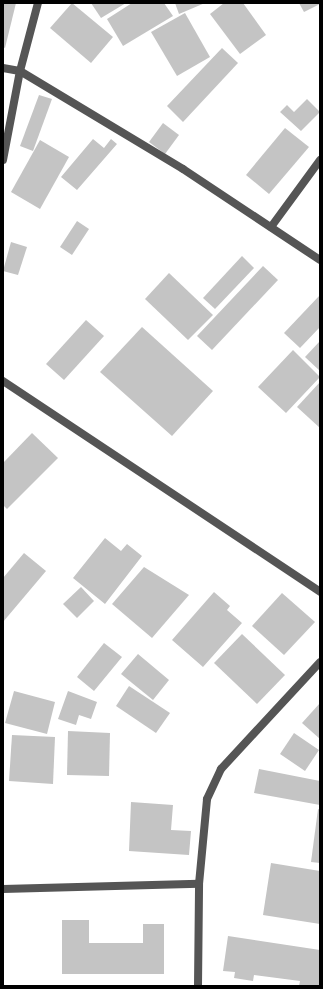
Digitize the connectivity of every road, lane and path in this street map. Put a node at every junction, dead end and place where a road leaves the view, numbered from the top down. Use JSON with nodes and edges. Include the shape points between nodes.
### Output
{"nodes":[{"id":1,"x":38,"y":3,"type":"edge"},
{"id":2,"x":3,"y":68,"type":"edge"},
{"id":3,"x":20,"y":71,"type":"junction"},
{"id":4,"x":3,"y":160,"type":"edge"},
{"id":5,"x":320,"y":160,"type":"edge"},
{"id":6,"x":271,"y":227,"type":"junction"},
{"id":7,"x":320,"y":260,"type":"edge"},
{"id":8,"x":3,"y":381,"type":"edge"},
{"id":9,"x":320,"y":592,"type":"edge"},
{"id":10,"x":320,"y":662,"type":"edge"},
{"id":11,"x":199,"y":884,"type":"junction"},
{"id":12,"x":3,"y":889,"type":"edge"},
{"id":13,"x":198,"y":986,"type":"edge"}],
"edges":[{"from":1,"to":3,"type":"street"},
{"from":2,"to":3,"type":"street"},
{"from":3,"to":4,"type":"street"},
{"from":3,"to":6,"type":"street","via":[[183,169]]},
{"from":5,"to":6,"type":"street"},
{"from":6,"to":7,"type":"street"},
{"from":8,"to":9,"type":"street"},
{"from":10,"to":11,"type":"street","via":[[221,769],[213,783],[205,810]]},
{"from":11,"to":12,"type":"street"},
{"from":11,"to":13,"type":"street"}]}
